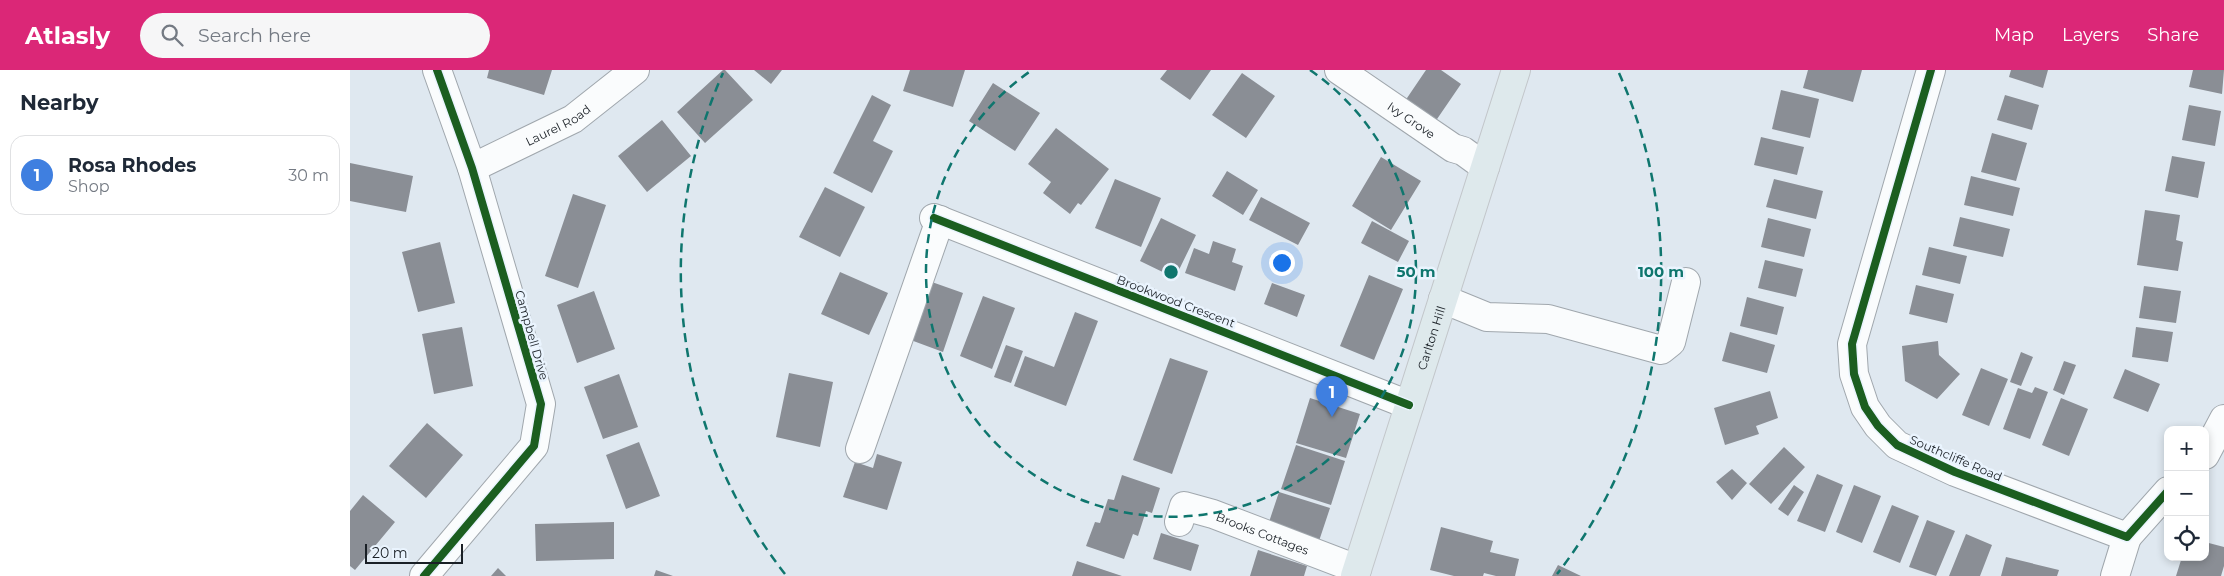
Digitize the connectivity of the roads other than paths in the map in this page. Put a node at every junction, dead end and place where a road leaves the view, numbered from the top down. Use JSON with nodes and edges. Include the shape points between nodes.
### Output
{"nodes":[{"id":1,"x":437,"y":70,"type":"edge"},
{"id":2,"x":635,"y":70,"type":"edge"},
{"id":3,"x":1339,"y":70,"type":"edge"},
{"id":4,"x":1516,"y":70,"type":"edge"},
{"id":5,"x":1932,"y":70,"type":"edge"},
{"id":6,"x":1484,"y":167,"type":"junction"},
{"id":7,"x":472,"y":168,"type":"junction"},
{"id":8,"x":1686,"y":282,"type":"dead end"},
{"id":9,"x":1443,"y":298,"type":"junction"},
{"id":10,"x":1409,"y":404,"type":"junction"},
{"id":11,"x":2224,"y":419,"type":"edge"},
{"id":12,"x":2209,"y":447,"type":"edge"},
{"id":13,"x":860,"y":449,"type":"dead end"},
{"id":14,"x":2164,"y":496,"type":"edge"},
{"id":15,"x":1179,"y":522,"type":"dead end"},
{"id":16,"x":2126,"y":537,"type":"junction"},
{"id":17,"x":1356,"y":573,"type":"edge"},
{"id":18,"x":424,"y":576,"type":"edge"},
{"id":19,"x":2115,"y":576,"type":"edge"}],
"edges":[{"from":1,"to":7,"type":"street","name":"Campbell Drive"},
{"from":2,"to":7,"type":"street","name":"Laurel Road","via":[[573,120]]},
{"from":3,"to":6,"type":"street","name":"Ivy Grove"},
{"from":4,"to":6,"type":"main road","name":"Carlton Hill"},
{"from":5,"to":16,"type":"street","name":"Southcliffe Road","via":[[1852,344],[1854,374],[1865,407],[1897,445],[1955,472]]},
{"from":6,"to":9,"type":"main road","name":"Carlton Hill"},
{"from":7,"to":18,"type":"street","name":"Campbell Drive","via":[[541,404],[534,446]]},
{"from":8,"to":9,"type":"street","via":[[1671,342],[1661,350],[1548,319],[1488,317]]},
{"from":9,"to":10,"type":"main road","name":"Carlton Hill"},
{"from":10,"to":13,"type":"street","name":"Brookwood Crescent","via":[[937,219]]},
{"from":10,"to":17,"type":"main road","name":"Carlton Hill"},
{"from":11,"to":12,"type":"street"},
{"from":14,"to":16,"type":"street"},
{"from":15,"to":17,"type":"street","name":"Brooks Cottages","via":[[1184,506],[1213,514]]},
{"from":16,"to":19,"type":"street"}]}
